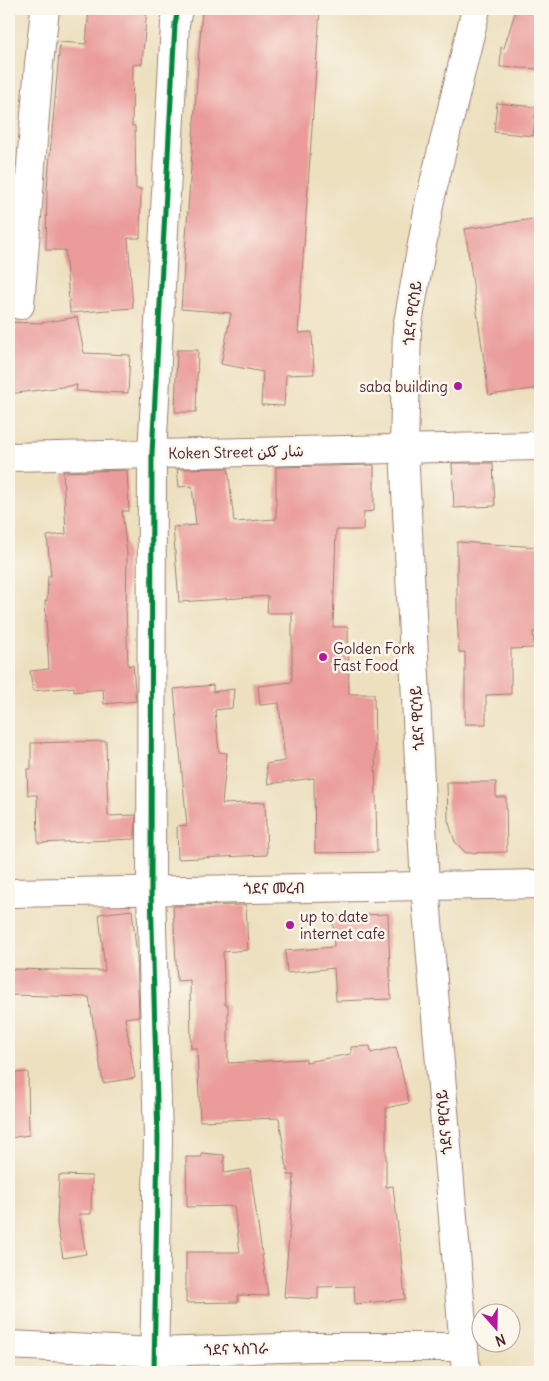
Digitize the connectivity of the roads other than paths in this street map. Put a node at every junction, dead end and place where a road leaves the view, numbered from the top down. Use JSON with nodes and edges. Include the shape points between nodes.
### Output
{"nodes":[{"id":1,"x":45,"y":9,"type":"edge"},
{"id":2,"x":178,"y":9,"type":"edge"},
{"id":3,"x":476,"y":9,"type":"edge"},
{"id":4,"x":20,"y":305,"type":"dead end"},
{"id":5,"x":540,"y":446,"type":"edge"},
{"id":6,"x":404,"y":448,"type":"junction"},
{"id":7,"x":152,"y":454,"type":"junction"},
{"id":8,"x":9,"y":457,"type":"edge"},
{"id":9,"x":540,"y":884,"type":"edge"},
{"id":10,"x":424,"y":886,"type":"junction"},
{"id":11,"x":151,"y":891,"type":"junction"},
{"id":12,"x":9,"y":893,"type":"edge"},
{"id":13,"x":9,"y":1346,"type":"edge"},
{"id":14,"x":464,"y":1360,"type":"edge"},
{"id":15,"x":154,"y":1362,"type":"edge"}],
"edges":[{"from":1,"to":4,"type":"street"},
{"from":2,"to":7,"type":"street"},
{"from":3,"to":6,"type":"street","name":"ጎደና ዋርሳይ","via":[[430,200],[407,328]]},
{"from":5,"to":6,"type":"street","name":"Koken Street شار ككن"},
{"from":6,"to":7,"type":"street","name":"Koken Street شار ككن"},
{"from":6,"to":10,"type":"street","name":"ጎደና ዋርሳይ"},
{"from":7,"to":8,"type":"street","name":"Koken Street شار ككن"},
{"from":7,"to":11,"type":"street"},
{"from":9,"to":10,"type":"street","name":"ጎደና መረብ"},
{"from":10,"to":11,"type":"street","name":"ጎደና መረብ"},
{"from":10,"to":14,"type":"street","name":"ጎደና ዋርሳይ"},
{"from":11,"to":12,"type":"street","name":"ጎደና መረብ"},
{"from":11,"to":15,"type":"street","via":[[158,1138]]},
{"from":13,"to":15,"type":"street","name":"ጎደና ኣስገራ"},
{"from":14,"to":15,"type":"street","name":"ጎደና ኣስገራ","via":[[314,1346]]}]}
